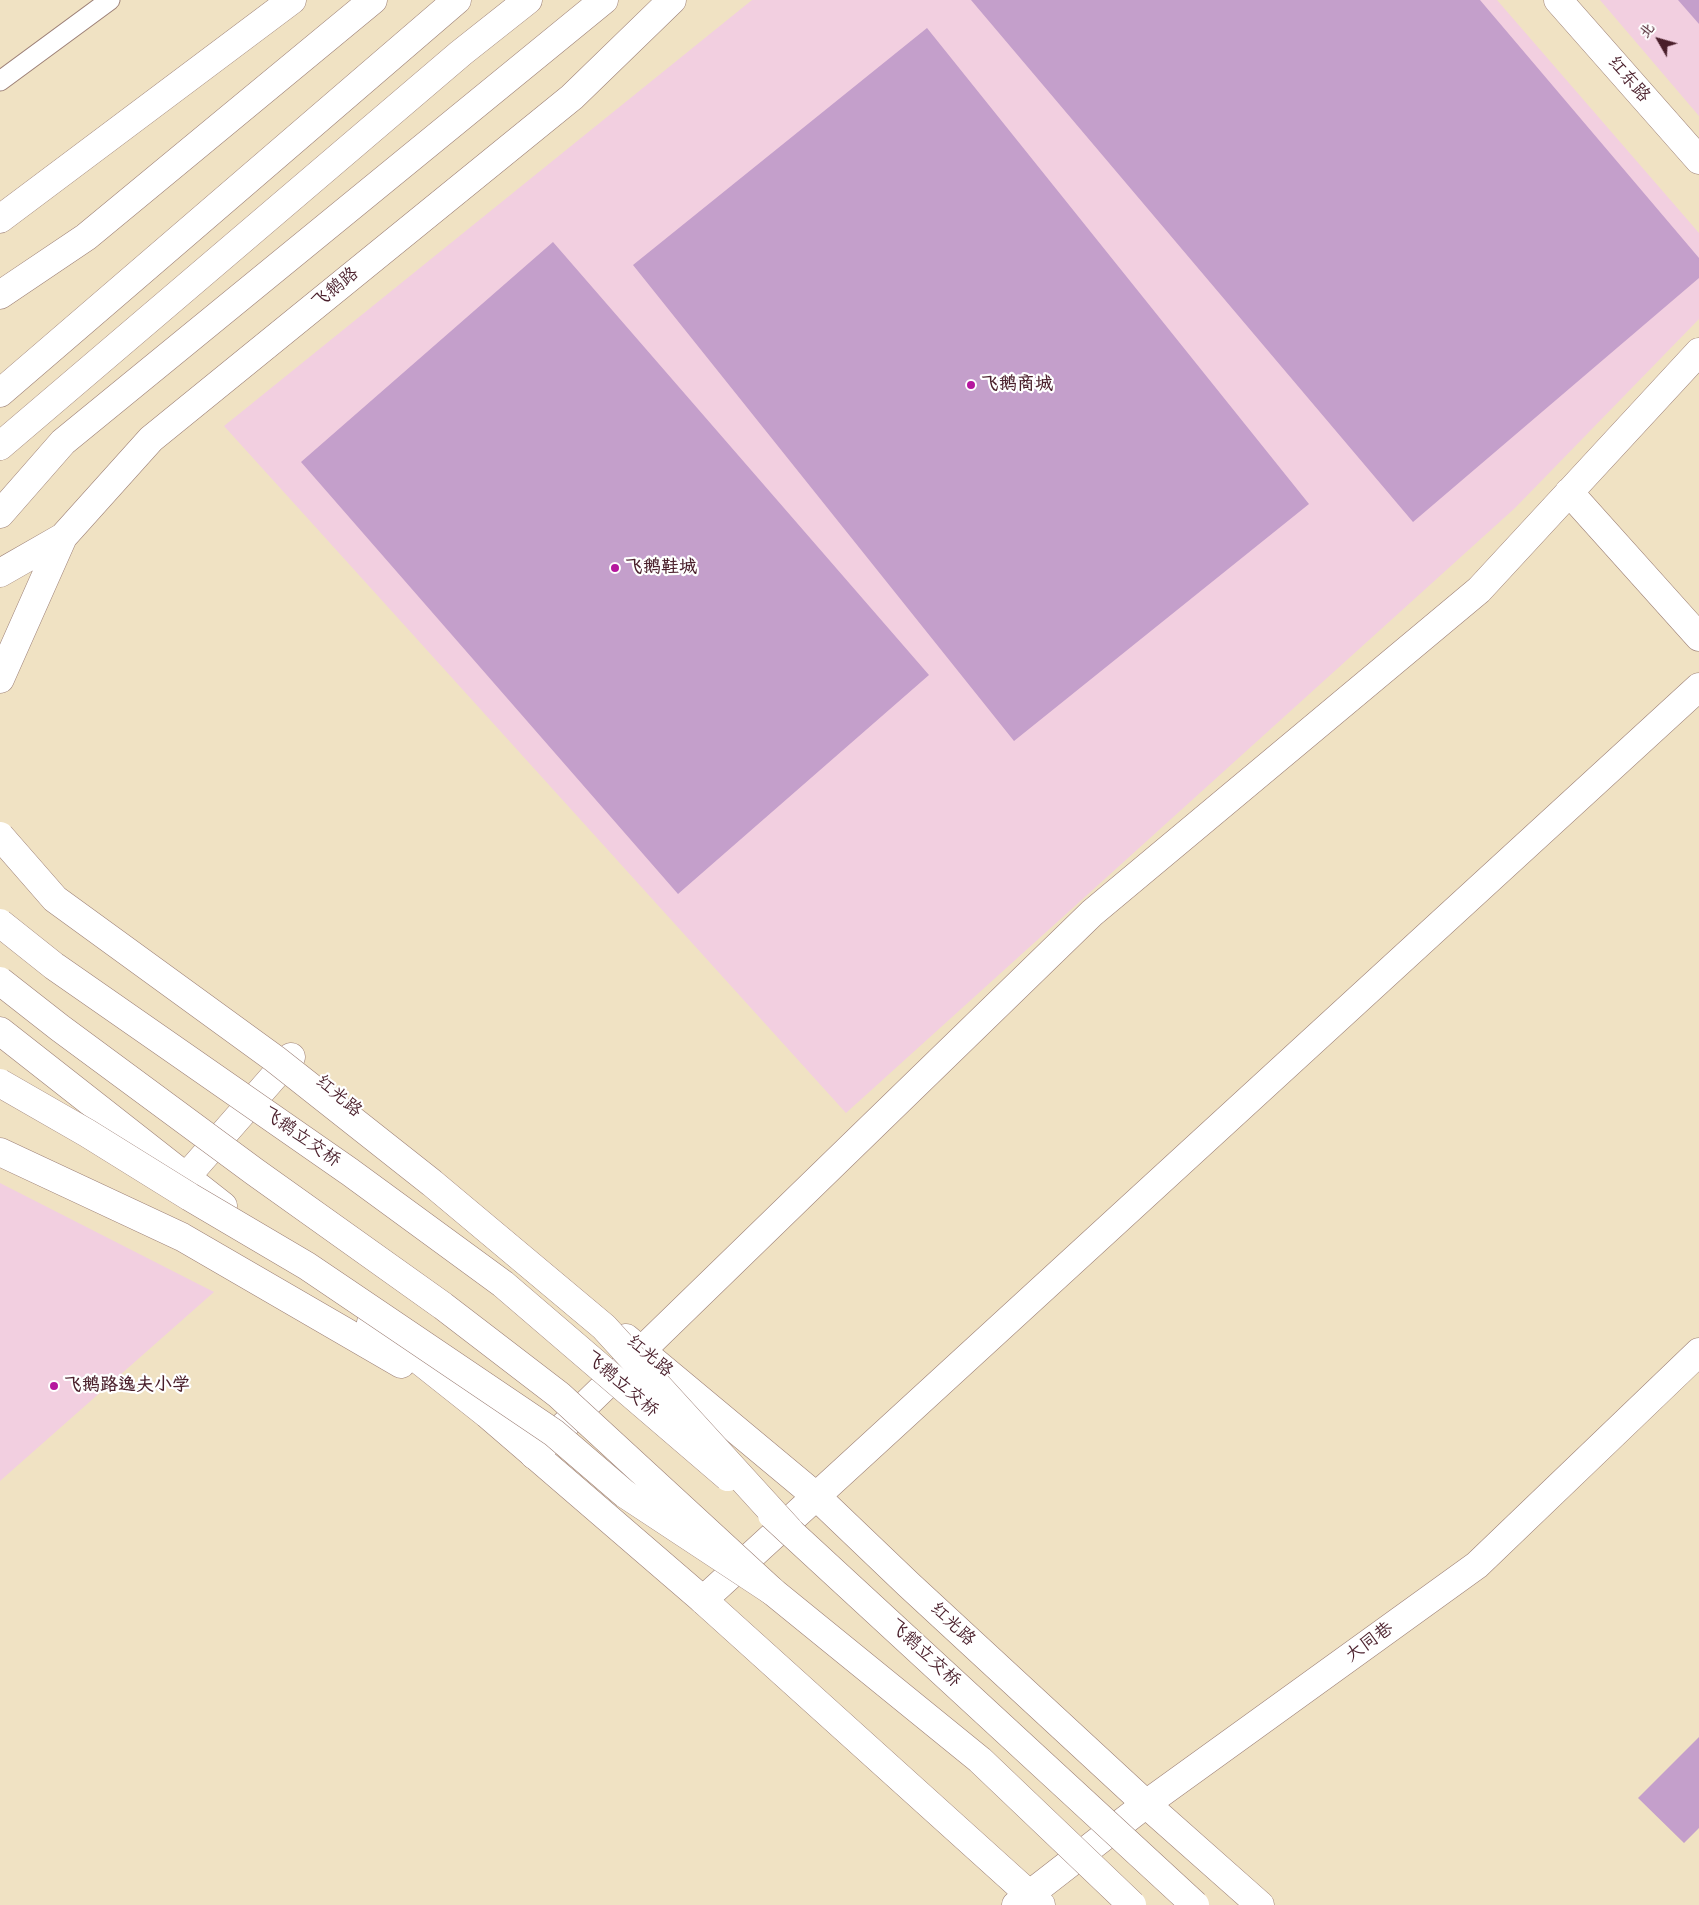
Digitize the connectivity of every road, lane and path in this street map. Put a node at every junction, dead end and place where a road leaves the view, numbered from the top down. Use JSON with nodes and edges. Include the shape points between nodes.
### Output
{"nodes":[{"id":1,"x":110,"y":0,"type":"edge"},
{"id":2,"x":292,"y":0,"type":"edge"},
{"id":3,"x":373,"y":0,"type":"edge"},
{"id":4,"x":457,"y":0,"type":"edge"},
{"id":5,"x":528,"y":0,"type":"edge"},
{"id":6,"x":604,"y":0,"type":"edge"},
{"id":7,"x":672,"y":0,"type":"edge"},
{"id":8,"x":1558,"y":0,"type":"edge"},
{"id":9,"x":0,"y":81,"type":"edge"},
{"id":10,"x":1699,"y":160,"type":"edge"},
{"id":11,"x":0,"y":219,"type":"edge"},
{"id":12,"x":0,"y":295,"type":"edge"},
{"id":13,"x":1699,"y":352,"type":"edge"},
{"id":14,"x":0,"y":393,"type":"edge"},
{"id":15,"x":0,"y":446,"type":"edge"},
{"id":16,"x":1570,"y":492,"type":"junction"},
{"id":17,"x":0,"y":514,"type":"edge"},
{"id":18,"x":62,"y":537,"type":"junction"},
{"id":19,"x":0,"y":573,"type":"edge"},
{"id":20,"x":1699,"y":637,"type":"edge"},
{"id":21,"x":0,"y":679,"type":"edge"},
{"id":22,"x":1699,"y":687,"type":"edge"},
{"id":23,"x":0,"y":836,"type":"edge"},
{"id":24,"x":0,"y":853,"type":"edge"},
{"id":25,"x":0,"y":923,"type":"edge"},
{"id":26,"x":0,"y":981,"type":"edge"},
{"id":27,"x":0,"y":1031,"type":"edge"},
{"id":28,"x":291,"y":1057,"type":"junction"},
{"id":29,"x":0,"y":1083,"type":"edge"},
{"id":30,"x":0,"y":1152,"type":"edge"},
{"id":31,"x":186,"y":1177,"type":"junction"},
{"id":32,"x":641,"y":1351,"type":"junction"},
{"id":33,"x":1699,"y":1352,"type":"edge"},
{"id":34,"x":487,"y":1414,"type":"junction"},
{"id":35,"x":534,"y":1455,"type":"junction"},
{"id":36,"x":817,"y":1498,"type":"junction"},
{"id":37,"x":789,"y":1530,"type":"junction"},
{"id":38,"x":772,"y":1591,"type":"junction"},
{"id":39,"x":704,"y":1600,"type":"junction"},
{"id":40,"x":1146,"y":1804,"type":"junction"},
{"id":41,"x":1029,"y":1902,"type":"edge"},
{"id":42,"x":1132,"y":1905,"type":"edge"},
{"id":43,"x":1195,"y":1905,"type":"edge"},
{"id":44,"x":1260,"y":1905,"type":"edge"}],
"edges":[{"from":1,"to":9,"type":"lane"},
{"from":2,"to":11,"type":"street"},
{"from":3,"to":12,"type":"street","via":[[86,237]]},
{"from":4,"to":14,"type":"street"},
{"from":5,"to":15,"type":"street"},
{"from":6,"to":17,"type":"street","via":[[63,442]]},
{"from":7,"to":18,"type":"street","name":"飞鹅路","via":[[572,97],[152,439]]},
{"from":8,"to":10,"type":"street","name":"红东路"},
{"from":13,"to":16,"type":"street"},
{"from":16,"to":20,"type":"street"},
{"from":16,"to":32,"type":"street","via":[[1479,590],[1092,913]]},
{"from":18,"to":19,"type":"street","name":"飞鹅路"},
{"from":18,"to":21,"type":"street"},
{"from":22,"to":36,"type":"street"},
{"from":23,"to":37,"type":"street","bridge":true,"via":[[55,899],[275,1059],[432,1183],[604,1327]]},
{"from":24,"to":28,"type":"street","name":"红光路","via":[[174,970]]},
{"from":25,"to":37,"type":"street","name":"飞鹅立交桥","bridge":true,"via":[[54,966],[350,1172],[503,1284]]},
{"from":26,"to":38,"type":"street","bridge":true,"via":[[559,1395]]},
{"from":27,"to":31,"type":"street"},
{"from":28,"to":31,"type":"street"},
{"from":28,"to":32,"type":"street","name":"红光路"},
{"from":29,"to":38,"type":"street","bridge":true,"via":[[307,1266],[554,1433],[624,1494]]},
{"from":30,"to":34,"type":"street","via":[[182,1237]]},
{"from":31,"to":34,"type":"street"},
{"from":32,"to":35,"type":"street"},
{"from":32,"to":36,"type":"street","name":"红光路"},
{"from":33,"to":40,"type":"street","name":"大同巷","via":[[1478,1565]]},
{"from":34,"to":35,"type":"street"},
{"from":35,"to":39,"type":"street"},
{"from":36,"to":39,"type":"street"},
{"from":36,"to":40,"type":"street","name":"红光路"},
{"from":37,"to":43,"type":"street","name":"飞鹅立交桥","bridge":true},
{"from":38,"to":42,"type":"street","bridge":true,"via":[[980,1760]]},
{"from":39,"to":41,"type":"street"},
{"from":40,"to":41,"type":"street","name":"大同巷"},
{"from":40,"to":44,"type":"street","name":"红光路"}]}
